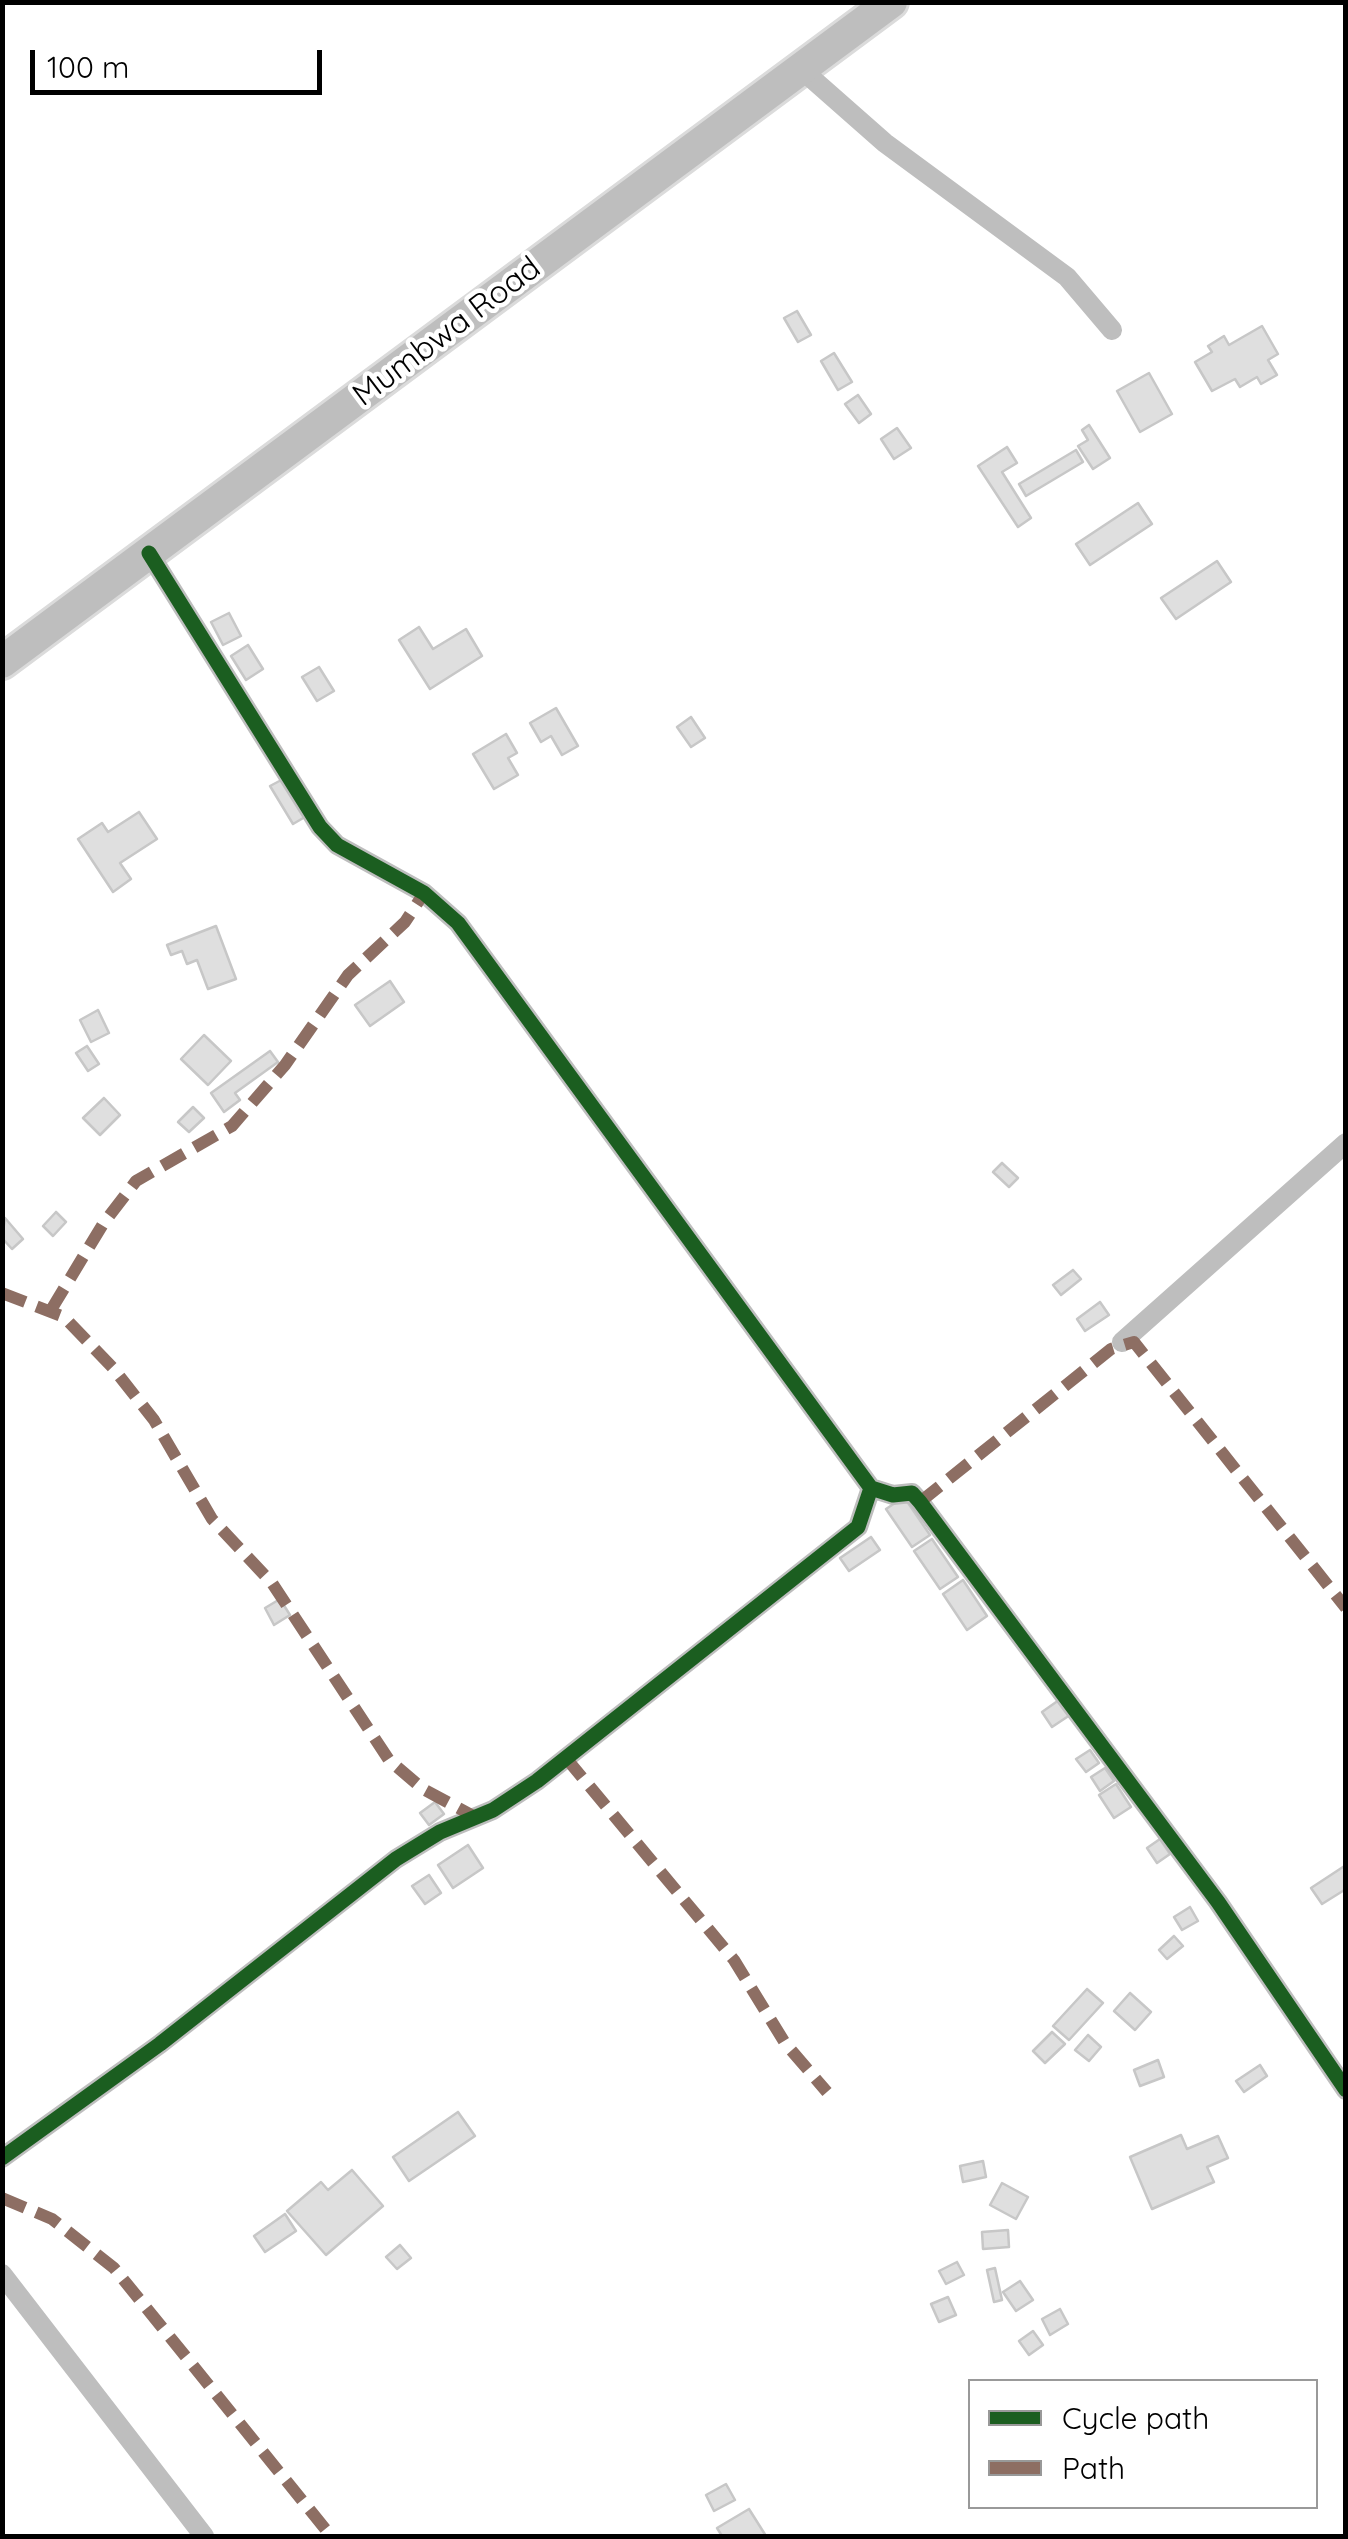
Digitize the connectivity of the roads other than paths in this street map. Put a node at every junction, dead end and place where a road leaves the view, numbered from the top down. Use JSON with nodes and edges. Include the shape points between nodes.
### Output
{"nodes":[{"id":1,"x":891,"y":2,"type":"edge"},
{"id":2,"x":801,"y":69,"type":"junction"},
{"id":3,"x":1112,"y":330,"type":"dead end"},
{"id":4,"x":150,"y":553,"type":"junction"},
{"id":5,"x":2,"y":662,"type":"edge"},
{"id":6,"x":1346,"y":1143,"type":"edge"},
{"id":7,"x":1122,"y":1342,"type":"dead end"},
{"id":8,"x":871,"y":1488,"type":"junction"},
{"id":9,"x":1346,"y":2090,"type":"edge"},
{"id":10,"x":2,"y":2158,"type":"edge"},
{"id":11,"x":2,"y":2274,"type":"edge"},
{"id":12,"x":204,"y":2536,"type":"edge"}],
"edges":[{"from":1,"to":2,"type":"main road","name":"Mumbwa Road"},
{"from":2,"to":3,"type":"street","via":[[885,144],[1066,277]]},
{"from":2,"to":4,"type":"main road","name":"Mumbwa Road"},
{"from":4,"to":5,"type":"main road","name":"Mumbwa Road"},
{"from":4,"to":8,"type":"street","via":[[320,827],[336,845],[424,893],[458,922]]},
{"from":6,"to":7,"type":"street"},
{"from":8,"to":9,"type":"street","via":[[912,1494],[920,1502],[1218,1902]]},
{"from":8,"to":10,"type":"street","via":[[858,1526],[526,1789],[396,1859]]},
{"from":11,"to":12,"type":"street"}]}
